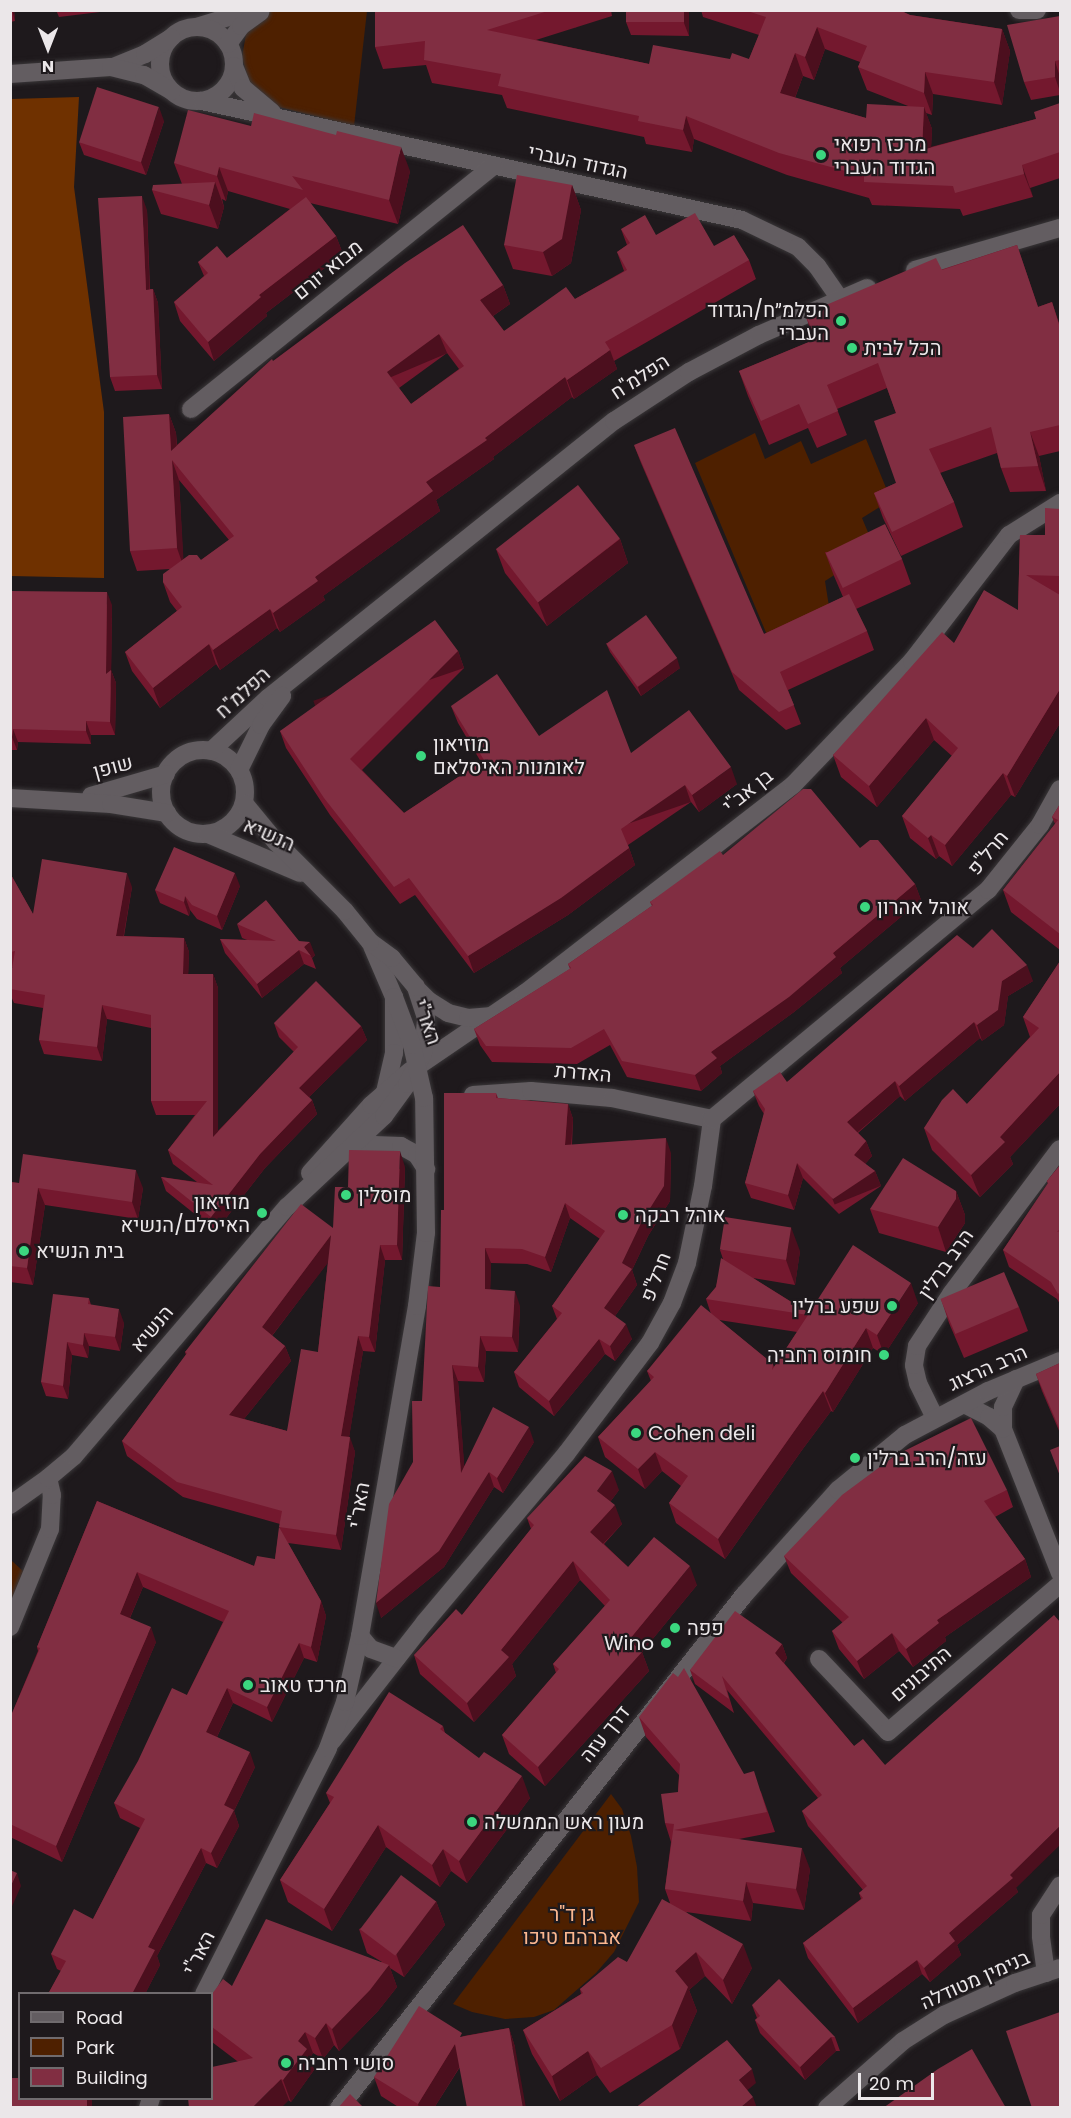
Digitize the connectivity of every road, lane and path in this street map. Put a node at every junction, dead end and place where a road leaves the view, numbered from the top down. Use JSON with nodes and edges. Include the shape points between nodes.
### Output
{"nodes":[{"id":1,"x":252,"y":10,"type":"edge"},
{"id":2,"x":262,"y":10,"type":"edge"},
{"id":3,"x":1019,"y":10,"type":"edge"},
{"id":4,"x":1037,"y":10,"type":"edge"},
{"id":5,"x":177,"y":34,"type":"junction"},
{"id":6,"x":228,"y":44,"type":"junction"},
{"id":7,"x":234,"y":66,"type":"junction"},
{"id":8,"x":111,"y":67,"type":"junction"},
{"id":9,"x":10,"y":74,"type":"edge"},
{"id":10,"x":173,"y":92,"type":"junction"},
{"id":11,"x":202,"y":101,"type":"junction"},
{"id":12,"x":278,"y":117,"type":"junction"},
{"id":13,"x":493,"y":166,"type":"junction"},
{"id":14,"x":1060,"y":230,"type":"edge"},
{"id":15,"x":840,"y":299,"type":"junction"},
{"id":16,"x":191,"y":409,"type":"dead end"},
{"id":17,"x":1060,"y":503,"type":"edge"},
{"id":18,"x":305,"y":670,"type":"junction"},
{"id":19,"x":212,"y":751,"type":"junction"},
{"id":20,"x":239,"y":770,"type":"junction"},
{"id":21,"x":165,"y":774,"type":"junction"},
{"id":22,"x":1060,"y":789,"type":"edge"},
{"id":23,"x":10,"y":798,"type":"edge"},
{"id":24,"x":72,"y":800,"type":"junction"},
{"id":25,"x":244,"y":803,"type":"junction"},
{"id":26,"x":167,"y":813,"type":"junction"},
{"id":27,"x":208,"y":834,"type":"junction"},
{"id":28,"x":312,"y":879,"type":"junction"},
{"id":29,"x":370,"y":942,"type":"junction"},
{"id":30,"x":416,"y":987,"type":"junction"},
{"id":31,"x":394,"y":997,"type":"junction"},
{"id":32,"x":492,"y":1016,"type":"junction"},
{"id":33,"x":418,"y":1066,"type":"junction"},
{"id":34,"x":385,"y":1091,"type":"junction"},
{"id":35,"x":456,"y":1096,"type":"edge"},
{"id":36,"x":712,"y":1119,"type":"junction"},
{"id":37,"x":1060,"y":1149,"type":"edge"},
{"id":38,"x":347,"y":1151,"type":"junction"},
{"id":39,"x":426,"y":1170,"type":"junction"},
{"id":40,"x":287,"y":1207,"type":"junction"},
{"id":41,"x":1060,"y":1361,"type":"edge"},
{"id":42,"x":1016,"y":1379,"type":"junction"},
{"id":43,"x":964,"y":1404,"type":"junction"},
{"id":44,"x":935,"y":1418,"type":"junction"},
{"id":45,"x":1003,"y":1429,"type":"junction"},
{"id":46,"x":48,"y":1479,"type":"junction"},
{"id":47,"x":10,"y":1505,"type":"edge"},
{"id":48,"x":1060,"y":1573,"type":"edge"},
{"id":49,"x":1060,"y":1584,"type":"edge"},
{"id":50,"x":10,"y":1627,"type":"edge"},
{"id":51,"x":360,"y":1636,"type":"junction"},
{"id":52,"x":396,"y":1658,"type":"junction"},
{"id":53,"x":819,"y":1659,"type":"dead end"},
{"id":54,"x":327,"y":1748,"type":"junction"},
{"id":55,"x":1060,"y":1886,"type":"edge"},
{"id":56,"x":1053,"y":1970,"type":"edge"},
{"id":57,"x":205,"y":1992,"type":"edge"},
{"id":58,"x":339,"y":2108,"type":"edge"},
{"id":59,"x":827,"y":2108,"type":"edge"}],
"edges":[{"from":1,"to":5,"type":"street"},
{"from":2,"to":6,"type":"street","via":[[241,26]]},
{"from":3,"to":4,"type":"street"},
{"from":5,"to":6,"type":"street","via":[[195,27],[207,29]]},
{"from":5,"to":8,"type":"street","via":[[145,54]]},
{"from":5,"to":10,"type":"street","via":[[164,48],[161,70]]},
{"from":6,"to":7,"type":"street"},
{"from":7,"to":11,"type":"street","via":[[225,89]]},
{"from":7,"to":12,"type":"street","name":"הגדוד העברי","via":[[243,88]]},
{"from":8,"to":9,"type":"street"},
{"from":8,"to":10,"type":"street","via":[[144,75]]},
{"from":10,"to":11,"type":"street"},
{"from":11,"to":12,"type":"street","name":"הגדוד העברי"},
{"from":12,"to":13,"type":"street","name":"הגדוד העברי"},
{"from":13,"to":15,"type":"street","name":"הגדוד העברי","via":[[742,220],[798,247],[818,266]]},
{"from":13,"to":16,"type":"street","name":"מבוא יורם"},
{"from":14,"to":15,"type":"street","name":"הפלמ\"ח","via":[[980,250]]},
{"from":15,"to":18,"type":"street","name":"הפלמ\"ח","via":[[759,335],[690,372],[614,421]]},
{"from":17,"to":32,"type":"street","name":"בן אב\"י","via":[[1009,536],[912,661],[793,785]]},
{"from":18,"to":19,"type":"street","name":"הפלמ\"ח","via":[[268,698]]},
{"from":18,"to":20,"type":"street","name":"הפלמ\"ח","via":[[261,726]]},
{"from":19,"to":20,"type":"street","via":[[230,759]]},
{"from":19,"to":21,"type":"street","via":[[198,750],[185,755],[173,762]]},
{"from":20,"to":25,"type":"street","via":[[245,783]]},
{"from":21,"to":24,"type":"street","name":"שופן"},
{"from":21,"to":26,"type":"street","via":[[161,794]]},
{"from":22,"to":36,"type":"street","name":"חרל\"פ","via":[[1040,825],[988,890]]},
{"from":23,"to":24,"type":"street","name":"שופן"},
{"from":24,"to":26,"type":"street","name":"שופן"},
{"from":25,"to":27,"type":"street","via":[[234,822]]},
{"from":25,"to":28,"type":"street","name":"הנשיא"},
{"from":26,"to":27,"type":"street","via":[[182,828]]},
{"from":27,"to":28,"type":"street","name":"הנשיא"},
{"from":28,"to":29,"type":"street","name":"הנשיא"},
{"from":29,"to":30,"type":"street","name":"הנשיא","via":[[392,958]]},
{"from":29,"to":31,"type":"street","name":"הנשיא"},
{"from":30,"to":32,"type":"street","via":[[448,1013],[468,1018]]},
{"from":30,"to":33,"type":"street","name":"הנשיא","via":[[427,1029]]},
{"from":31,"to":33,"type":"street","name":"האר\"י"},
{"from":31,"to":34,"type":"street","name":"הנשיא","via":[[394,1053]]},
{"from":32,"to":33,"type":"street","name":"בן אב\"י"},
{"from":33,"to":34,"type":"street","name":"הנשיא"},
{"from":33,"to":38,"type":"street","name":"הנשיא","via":[[384,1116]]},
{"from":33,"to":39,"type":"street","name":"האר\"י","via":[[424,1098]]},
{"from":34,"to":40,"type":"street","name":"הנשיא","via":[[317,1164]]},
{"from":35,"to":36,"type":"street","name":"האדרת","via":[[531,1091],[612,1098]]},
{"from":36,"to":52,"type":"street","name":"חרל\"פ","via":[[687,1263],[672,1303],[650,1343],[566,1454]]},
{"from":37,"to":44,"type":"street","name":"הרב ברלין","via":[[917,1346],[914,1365],[918,1383]]},
{"from":38,"to":39,"type":"street","via":[[374,1145],[401,1146],[417,1155]]},
{"from":38,"to":40,"type":"street","name":"הנשיא"},
{"from":39,"to":51,"type":"street","name":"האר\"י","via":[[423,1269]]},
{"from":40,"to":46,"type":"street","name":"הנשיא","via":[[98,1429]]},
{"from":41,"to":42,"type":"street","name":"הרב הרצוג"},
{"from":42,"to":43,"type":"street","name":"הרב הרצוג"},
{"from":42,"to":45,"type":"street","via":[[1003,1407]]},
{"from":43,"to":44,"type":"street","name":"הרב הרצוג"},
{"from":43,"to":45,"type":"street"},
{"from":44,"to":58,"type":"street","name":"דרך עזה","via":[[905,1435],[838,1490],[744,1595]]},
{"from":45,"to":48,"type":"street"},
{"from":46,"to":47,"type":"street","name":"הנשיא"},
{"from":46,"to":50,"type":"street","via":[[52,1495],[50,1529]]},
{"from":49,"to":53,"type":"street","name":"התיבונים","via":[[888,1732]]},
{"from":51,"to":52,"type":"street","via":[[370,1649]]},
{"from":51,"to":54,"type":"street","name":"האר\"י","via":[[345,1702]]},
{"from":52,"to":54,"type":"street","name":"חרל\"פ"},
{"from":54,"to":57,"type":"street","name":"האר\"י"},
{"from":55,"to":56,"type":"street","via":[[1041,1915],[1041,1936]]},
{"from":56,"to":59,"type":"street","name":"בנימין מטודלה","via":[[944,2015],[903,2041]]}]}
